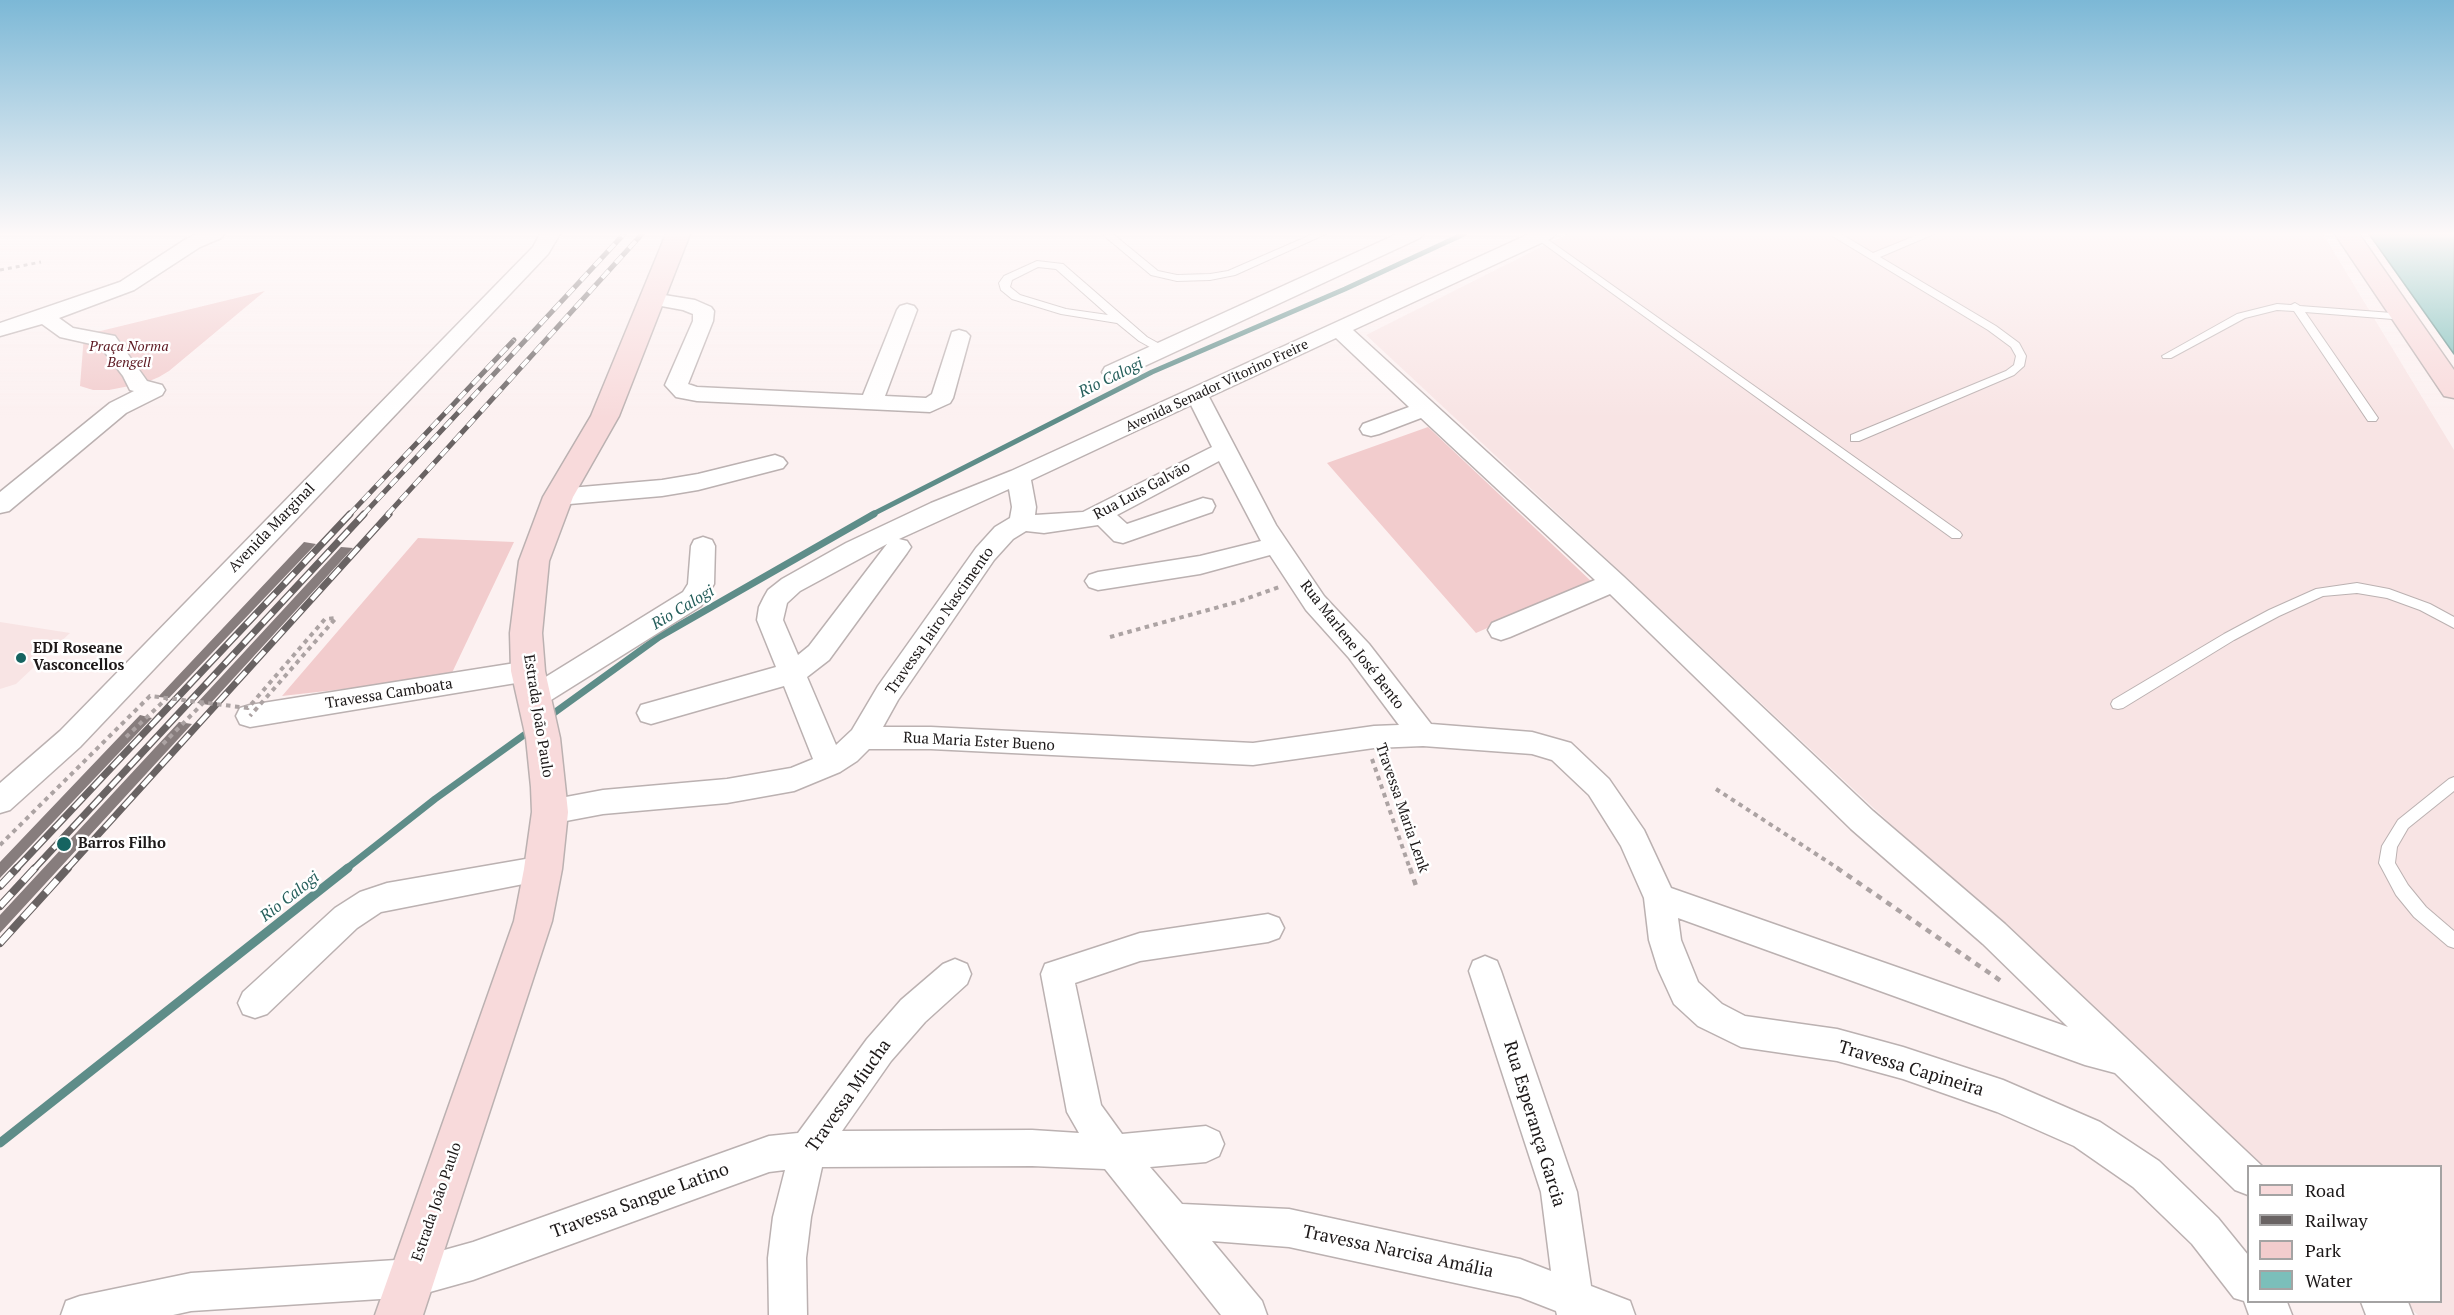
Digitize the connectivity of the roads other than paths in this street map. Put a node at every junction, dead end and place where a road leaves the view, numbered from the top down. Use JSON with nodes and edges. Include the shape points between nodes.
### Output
{"nodes":[{"id":1,"x":102,"y":295,"type":"edge"},
{"id":2,"x":494,"y":295,"type":"edge"},
{"id":3,"x":653,"y":295,"type":"edge"},
{"id":4,"x":1014,"y":295,"type":"edge"},
{"id":5,"x":1091,"y":295,"type":"edge"},
{"id":6,"x":1279,"y":295,"type":"edge"},
{"id":7,"x":1410,"y":295,"type":"edge"},
{"id":8,"x":1625,"y":295,"type":"edge"},
{"id":9,"x":1937,"y":295,"type":"edge"},
{"id":10,"x":2390,"y":295,"type":"edge"},
{"id":11,"x":652,"y":299,"type":"junction"},
{"id":12,"x":2295,"y":306,"type":"junction"},
{"id":13,"x":907,"y":310,"type":"dead end"},
{"id":14,"x":46,"y":316,"type":"junction"},
{"id":15,"x":2405,"y":317,"type":"junction"},
{"id":16,"x":1120,"y":320,"type":"junction"},
{"id":17,"x":1339,"y":328,"type":"junction"},
{"id":18,"x":0,"y":330,"type":"edge"},
{"id":19,"x":959,"y":336,"type":"dead end"},
{"id":20,"x":1161,"y":349,"type":"junction"},
{"id":21,"x":2168,"y":356,"type":"dead end"},
{"id":22,"x":1113,"y":372,"type":"dead end"},
{"id":23,"x":2454,"y":390,"type":"edge"},
{"id":24,"x":1197,"y":395,"type":"junction"},
{"id":25,"x":871,"y":403,"type":"junction"},
{"id":26,"x":1424,"y":409,"type":"junction"},
{"id":27,"x":2372,"y":418,"type":"dead end"},
{"id":28,"x":1371,"y":429,"type":"dead end"},
{"id":29,"x":1855,"y":438,"type":"dead end"},
{"id":30,"x":1225,"y":450,"type":"junction"},
{"id":31,"x":776,"y":463,"type":"dead end"},
{"id":32,"x":1019,"y":476,"type":"junction"},
{"id":33,"x":558,"y":497,"type":"junction"},
{"id":34,"x":0,"y":505,"type":"edge"},
{"id":35,"x":1203,"y":506,"type":"dead end"},
{"id":36,"x":1101,"y":514,"type":"junction"},
{"id":37,"x":1022,"y":522,"type":"junction"},
{"id":38,"x":1956,"y":535,"type":"dead end"},
{"id":39,"x":1277,"y":545,"type":"junction"},
{"id":40,"x":703,"y":546,"type":"dead end"},
{"id":41,"x":898,"y":547,"type":"dead end"},
{"id":42,"x":1098,"y":581,"type":"dead end"},
{"id":43,"x":1614,"y":582,"type":"junction"},
{"id":44,"x":2454,"y":623,"type":"edge"},
{"id":45,"x":1501,"y":630,"type":"dead end"},
{"id":46,"x":793,"y":673,"type":"junction"},
{"id":47,"x":535,"y":704,"type":"junction"},
{"id":48,"x":2118,"y":704,"type":"dead end"},
{"id":49,"x":651,"y":713,"type":"dead end"},
{"id":50,"x":249,"y":716,"type":"road end"},
{"id":51,"x":1423,"y":735,"type":"junction"},
{"id":52,"x":862,"y":738,"type":"junction"},
{"id":53,"x":830,"y":764,"type":"junction"},
{"id":54,"x":2454,"y":783,"type":"edge"},
{"id":55,"x":0,"y":801,"type":"edge"},
{"id":56,"x":550,"y":812,"type":"junction"},
{"id":57,"x":543,"y":869,"type":"junction"},
{"id":58,"x":1660,"y":898,"type":"junction"},
{"id":59,"x":1268,"y":928,"type":"dead end"},
{"id":60,"x":2454,"y":941,"type":"edge"},
{"id":61,"x":1485,"y":971,"type":"dead end"},
{"id":62,"x":955,"y":974,"type":"dead end"},
{"id":63,"x":255,"y":1003,"type":"dead end"},
{"id":64,"x":2123,"y":1058,"type":"junction"},
{"id":65,"x":1206,"y":1144,"type":"dead end"},
{"id":66,"x":808,"y":1149,"type":"junction"},
{"id":67,"x":1114,"y":1152,"type":"junction"},
{"id":68,"x":2247,"y":1176,"type":"edge"},
{"id":69,"x":1173,"y":1222,"type":"junction"},
{"id":70,"x":2247,"y":1283,"type":"edge"},
{"id":71,"x":405,"y":1296,"type":"edge"},
{"id":72,"x":2264,"y":1303,"type":"edge"},
{"id":73,"x":2381,"y":1303,"type":"edge"},
{"id":74,"x":1575,"y":1307,"type":"edge"},
{"id":75,"x":80,"y":1315,"type":"edge"},
{"id":76,"x":788,"y":1315,"type":"edge"},
{"id":77,"x":1248,"y":1315,"type":"edge"},
{"id":78,"x":1616,"y":1315,"type":"edge"},
{"id":79,"x":2273,"y":1315,"type":"edge"},
{"id":80,"x":2394,"y":1315,"type":"edge"}],
"edges":[{"from":1,"to":14,"type":"street"},
{"from":2,"to":55,"type":"street","name":"Avenida Marginal","via":[[70,739]]},
{"from":3,"to":11,"type":"main road","name":"Estrada João Paulo"},
{"from":4,"to":16,"type":"lane","via":[[1065,312]]},
{"from":5,"to":16,"type":"lane"},
{"from":6,"to":20,"type":"street"},
{"from":7,"to":17,"type":"street","name":"Avenida Senador Vitorino Freire"},
{"from":8,"to":38,"type":"lane"},
{"from":9,"to":29,"type":"lane","via":[[2015,345],[2021,356],[2019,366]]},
{"from":10,"to":15,"type":"main road"},
{"from":11,"to":25,"type":"street","via":[[688,304],[704,311],[676,385],[684,392]]},
{"from":11,"to":33,"type":"main road","name":"Estrada João Paulo","via":[[605,416]]},
{"from":12,"to":15,"type":"lane"},
{"from":12,"to":21,"type":"lane","via":[[2241,316]]},
{"from":12,"to":27,"type":"lane"},
{"from":13,"to":25,"type":"street"},
{"from":14,"to":18,"type":"street"},
{"from":14,"to":34,"type":"street","via":[[67,333],[107,341],[138,385],[154,390],[118,408]]},
{"from":15,"to":23,"type":"main road"},
{"from":16,"to":20,"type":"lane"},
{"from":17,"to":24,"type":"street","name":"Avenida Senador Vitorino Freire"},
{"from":17,"to":26,"type":"street"},
{"from":19,"to":25,"type":"street","via":[[942,398],[937,403]]},
{"from":20,"to":22,"type":"street"},
{"from":24,"to":30,"type":"street","name":"Rua Marlene José Bento"},
{"from":24,"to":32,"type":"street","name":"Avenida Senador Vitorino Freire"},
{"from":26,"to":28,"type":"street"},
{"from":26,"to":43,"type":"street"},
{"from":30,"to":36,"type":"street","name":"Rua Luis Galvão"},
{"from":30,"to":39,"type":"street","name":"Rua Marlene José Bento"},
{"from":31,"to":33,"type":"street","via":[[662,488]]},
{"from":32,"to":37,"type":"street"},
{"from":32,"to":46,"type":"street","name":"Avenida Senador Vitorino Freire","via":[[855,549],[777,597],[770,620]]},
{"from":33,"to":47,"type":"main road","name":"Estrada João Paulo","via":[[534,561],[526,633]]},
{"from":35,"to":36,"type":"street","via":[[1123,535]]},
{"from":36,"to":37,"type":"street","name":"Rua Luis Galvão","via":[[1088,520],[1044,525]]},
{"from":37,"to":52,"type":"street","name":"Travessa Jairo Nascimento","via":[[1004,533],[985,554],[888,693]]},
{"from":39,"to":42,"type":"street","via":[[1200,566]]},
{"from":39,"to":51,"type":"street","name":"Rua Marlene José Bento","via":[[1315,603],[1359,651]]},
{"from":40,"to":47,"type":"street","via":[[701,584],[692,599]]},
{"from":41,"to":46,"type":"street","via":[[819,653]]},
{"from":43,"to":45,"type":"street"},
{"from":43,"to":64,"type":"street","via":[[1862,820],[1994,934]]},
{"from":44,"to":48,"type":"lane","via":[[2389,594],[2357,588],[2321,592],[2238,632]]},
{"from":46,"to":49,"type":"street"},
{"from":46,"to":53,"type":"street"},
{"from":47,"to":50,"type":"street","name":"Travessa Camboata"},
{"from":47,"to":56,"type":"main road","name":"Estrada João Paulo"},
{"from":51,"to":52,"type":"street","name":"Rua Maria Ester Bueno","via":[[1253,754]]},
{"from":51,"to":58,"type":"street","name":"Travessa Capineira","via":[[1532,743],[1560,751],[1599,787],[1633,839]]},
{"from":52,"to":53,"type":"street"},
{"from":53,"to":56,"type":"street","via":[[794,779],[764,785],[603,802]]},
{"from":54,"to":60,"type":"lane","via":[[2403,824],[2390,846],[2387,863],[2420,912]]},
{"from":56,"to":57,"type":"main road","name":"Estrada João Paulo"},
{"from":57,"to":63,"type":"street","via":[[371,902],[346,918]]},
{"from":57,"to":71,"type":"main road","name":"Estrada João Paulo","via":[[533,921]]},
{"from":58,"to":64,"type":"street","via":[[2085,1049]]},
{"from":58,"to":70,"type":"street","name":"Travessa Capineira","via":[[1665,940],[1674,969],[1686,993],[1710,1015],[1741,1031],[1837,1045],[1903,1063],[2003,1097],[2087,1134],[2146,1174],[2205,1231]]},
{"from":59,"to":67,"type":"street","via":[[1140,947],[1057,974],[1085,1112]]},
{"from":61,"to":74,"type":"street","name":"Rua Esperança Garcia","via":[[1559,1192]]},
{"from":62,"to":66,"type":"street","name":"Travessa Miucha","via":[[913,1011],[879,1050]]},
{"from":64,"to":68,"type":"street"},
{"from":65,"to":67,"type":"street","name":"Travessa Sangue Latino"},
{"from":66,"to":67,"type":"street","name":"Travessa Sangue Latino","via":[[1032,1148]]},
{"from":66,"to":71,"type":"street","name":"Travessa Sangue Latino","via":[[769,1154],[473,1261]]},
{"from":66,"to":76,"type":"street","name":"Travessa Miucha","via":[[787,1258]]},
{"from":67,"to":69,"type":"street"},
{"from":69,"to":74,"type":"street","name":"Travessa Narcisa Amália","via":[[1289,1228],[1520,1278]]},
{"from":69,"to":77,"type":"street"},
{"from":71,"to":75,"type":"street","name":"Travessa Sangue Latino","via":[[191,1292]]},
{"from":72,"to":79,"type":"street"},
{"from":73,"to":80,"type":"street"},
{"from":74,"to":78,"type":"street","name":"Travessa Narcisa Amália"}]}
